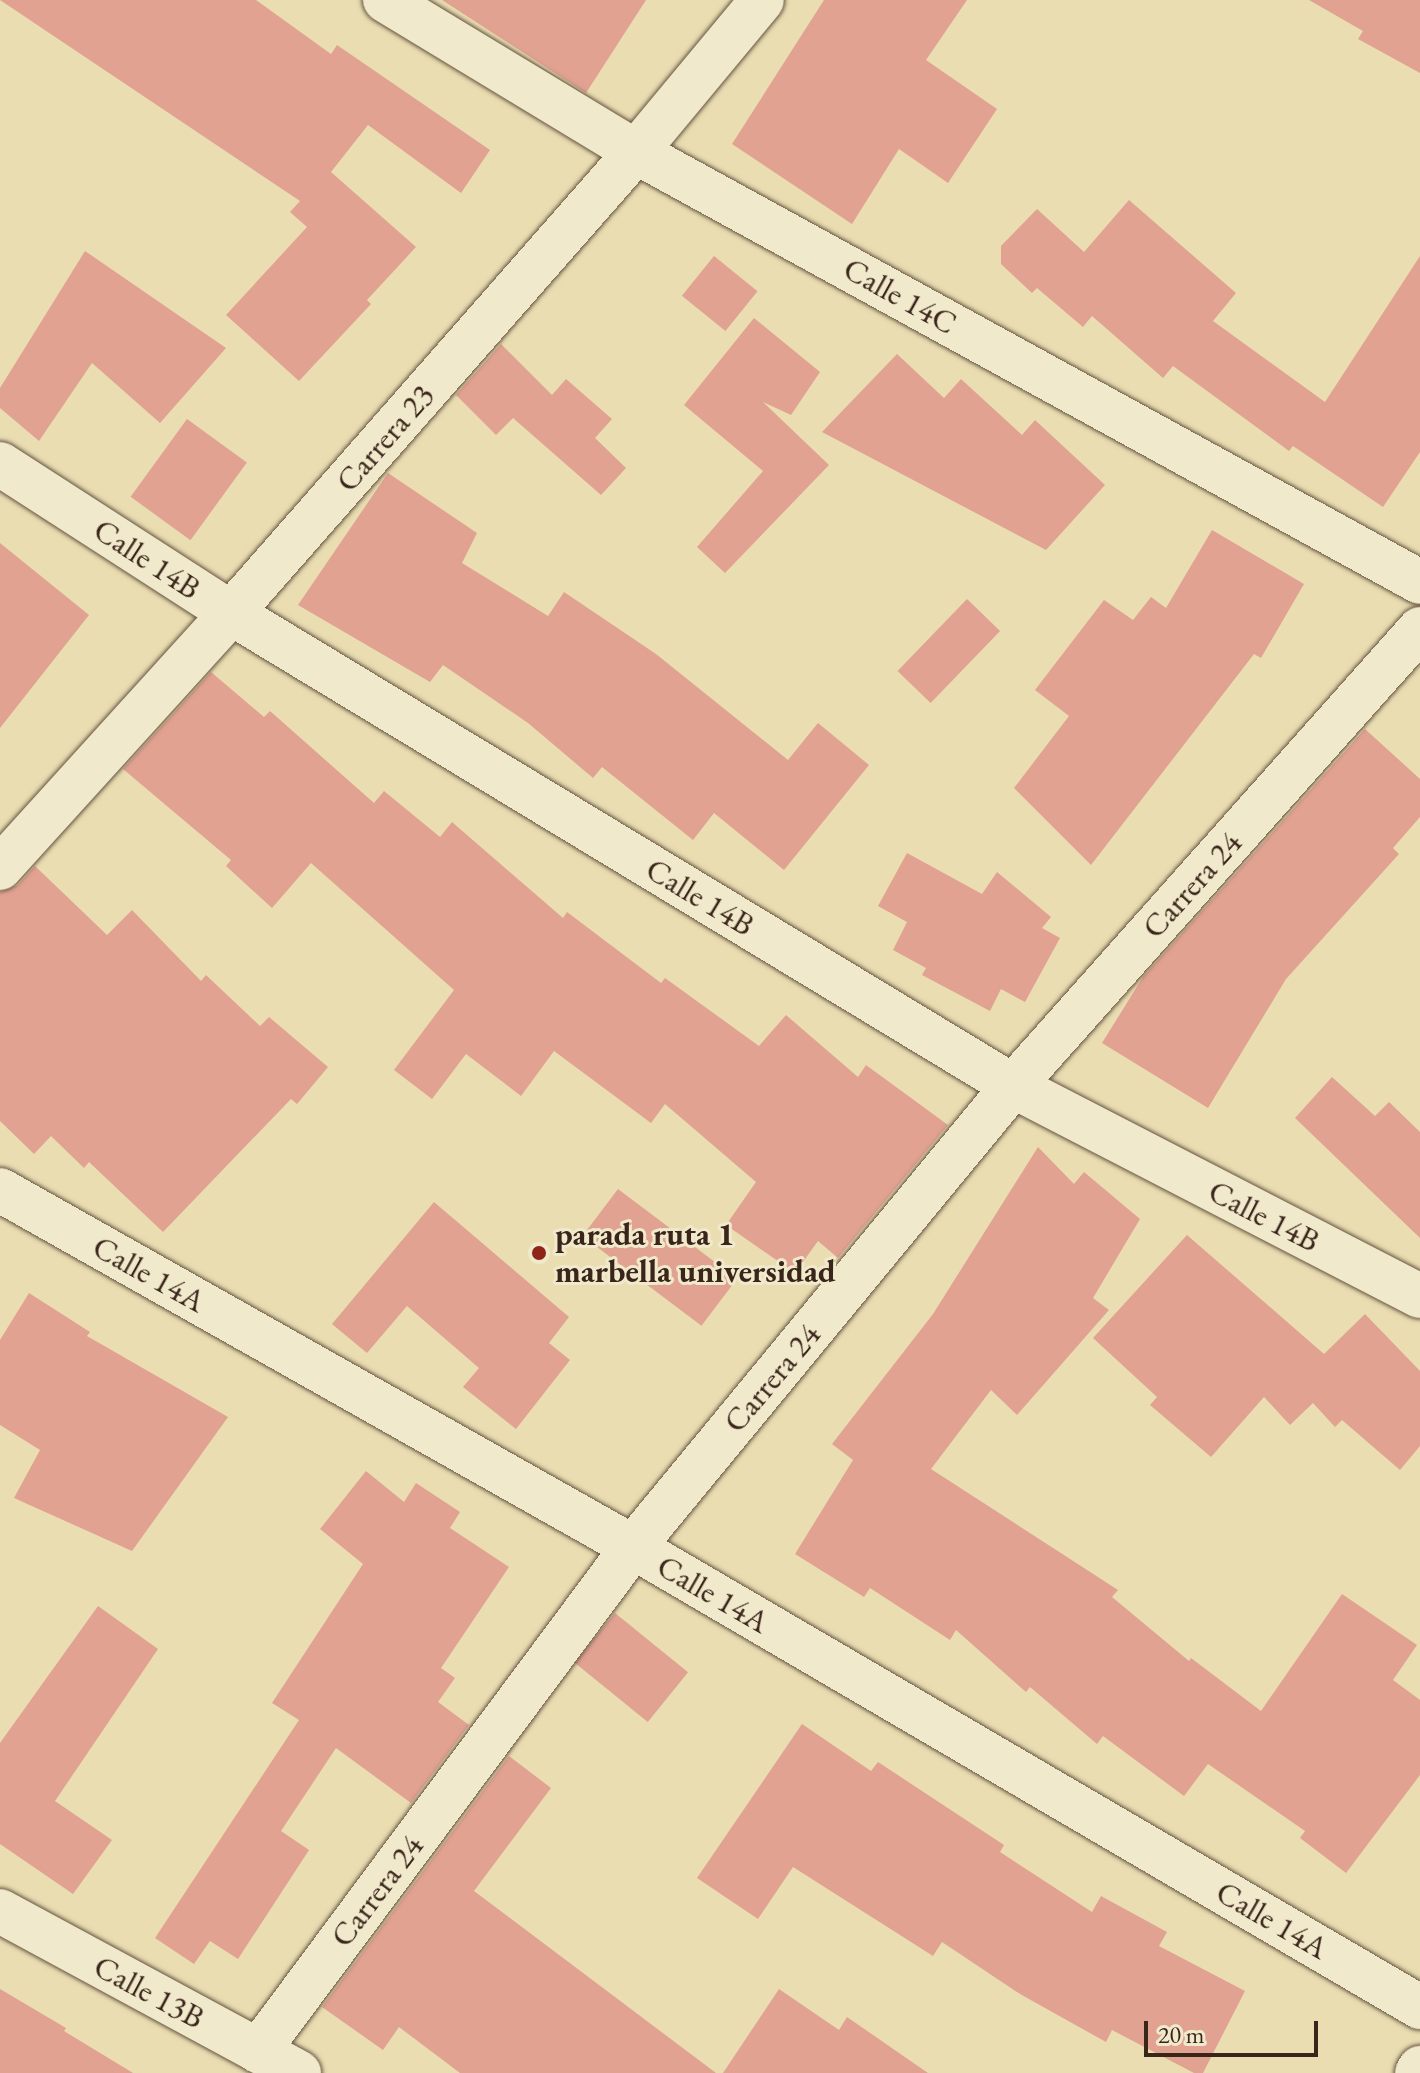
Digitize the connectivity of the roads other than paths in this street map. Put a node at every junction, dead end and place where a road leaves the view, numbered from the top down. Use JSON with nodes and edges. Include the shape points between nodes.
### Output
{"nodes":[{"id":1,"x":385,"y":0,"type":"edge"},
{"id":2,"x":762,"y":0,"type":"edge"},
{"id":3,"x":636,"y":152,"type":"junction"},
{"id":4,"x":0,"y":464,"type":"edge"},
{"id":5,"x":1420,"y":582,"type":"edge"},
{"id":6,"x":231,"y":613,"type":"junction"},
{"id":7,"x":1420,"y":629,"type":"edge"},
{"id":8,"x":0,"y":868,"type":"edge"},
{"id":9,"x":1013,"y":1086,"type":"junction"},
{"id":10,"x":0,"y":1190,"type":"edge"},
{"id":11,"x":1420,"y":1296,"type":"edge"},
{"id":12,"x":633,"y":1547,"type":"junction"},
{"id":13,"x":0,"y":1911,"type":"edge"},
{"id":14,"x":1420,"y":2007,"type":"edge"},
{"id":15,"x":258,"y":2051,"type":"junction"},
{"id":16,"x":1420,"y":2068,"type":"edge"},
{"id":17,"x":299,"y":2073,"type":"edge"},
{"id":18,"x":1417,"y":2073,"type":"edge"}],
"edges":[{"from":1,"to":3,"type":"street","name":"Calle 14C"},
{"from":2,"to":3,"type":"street","name":"Carrera 23"},
{"from":3,"to":5,"type":"street","name":"Calle 14C"},
{"from":3,"to":6,"type":"street","name":"Carrera 23"},
{"from":4,"to":6,"type":"street","name":"Calle 14B"},
{"from":6,"to":8,"type":"street","name":"Carrera 23"},
{"from":6,"to":9,"type":"street","name":"Calle 14B"},
{"from":7,"to":9,"type":"street","name":"Carrera 24"},
{"from":9,"to":11,"type":"street","name":"Calle 14B"},
{"from":9,"to":12,"type":"street","name":"Carrera 24"},
{"from":10,"to":12,"type":"street","name":"Calle 14A"},
{"from":12,"to":14,"type":"street","name":"Calle 14A"},
{"from":12,"to":15,"type":"street","name":"Carrera 24"},
{"from":13,"to":15,"type":"street","name":"Calle 13B"},
{"from":15,"to":17,"type":"street","name":"Calle 13B"},
{"from":16,"to":18,"type":"street"}]}
